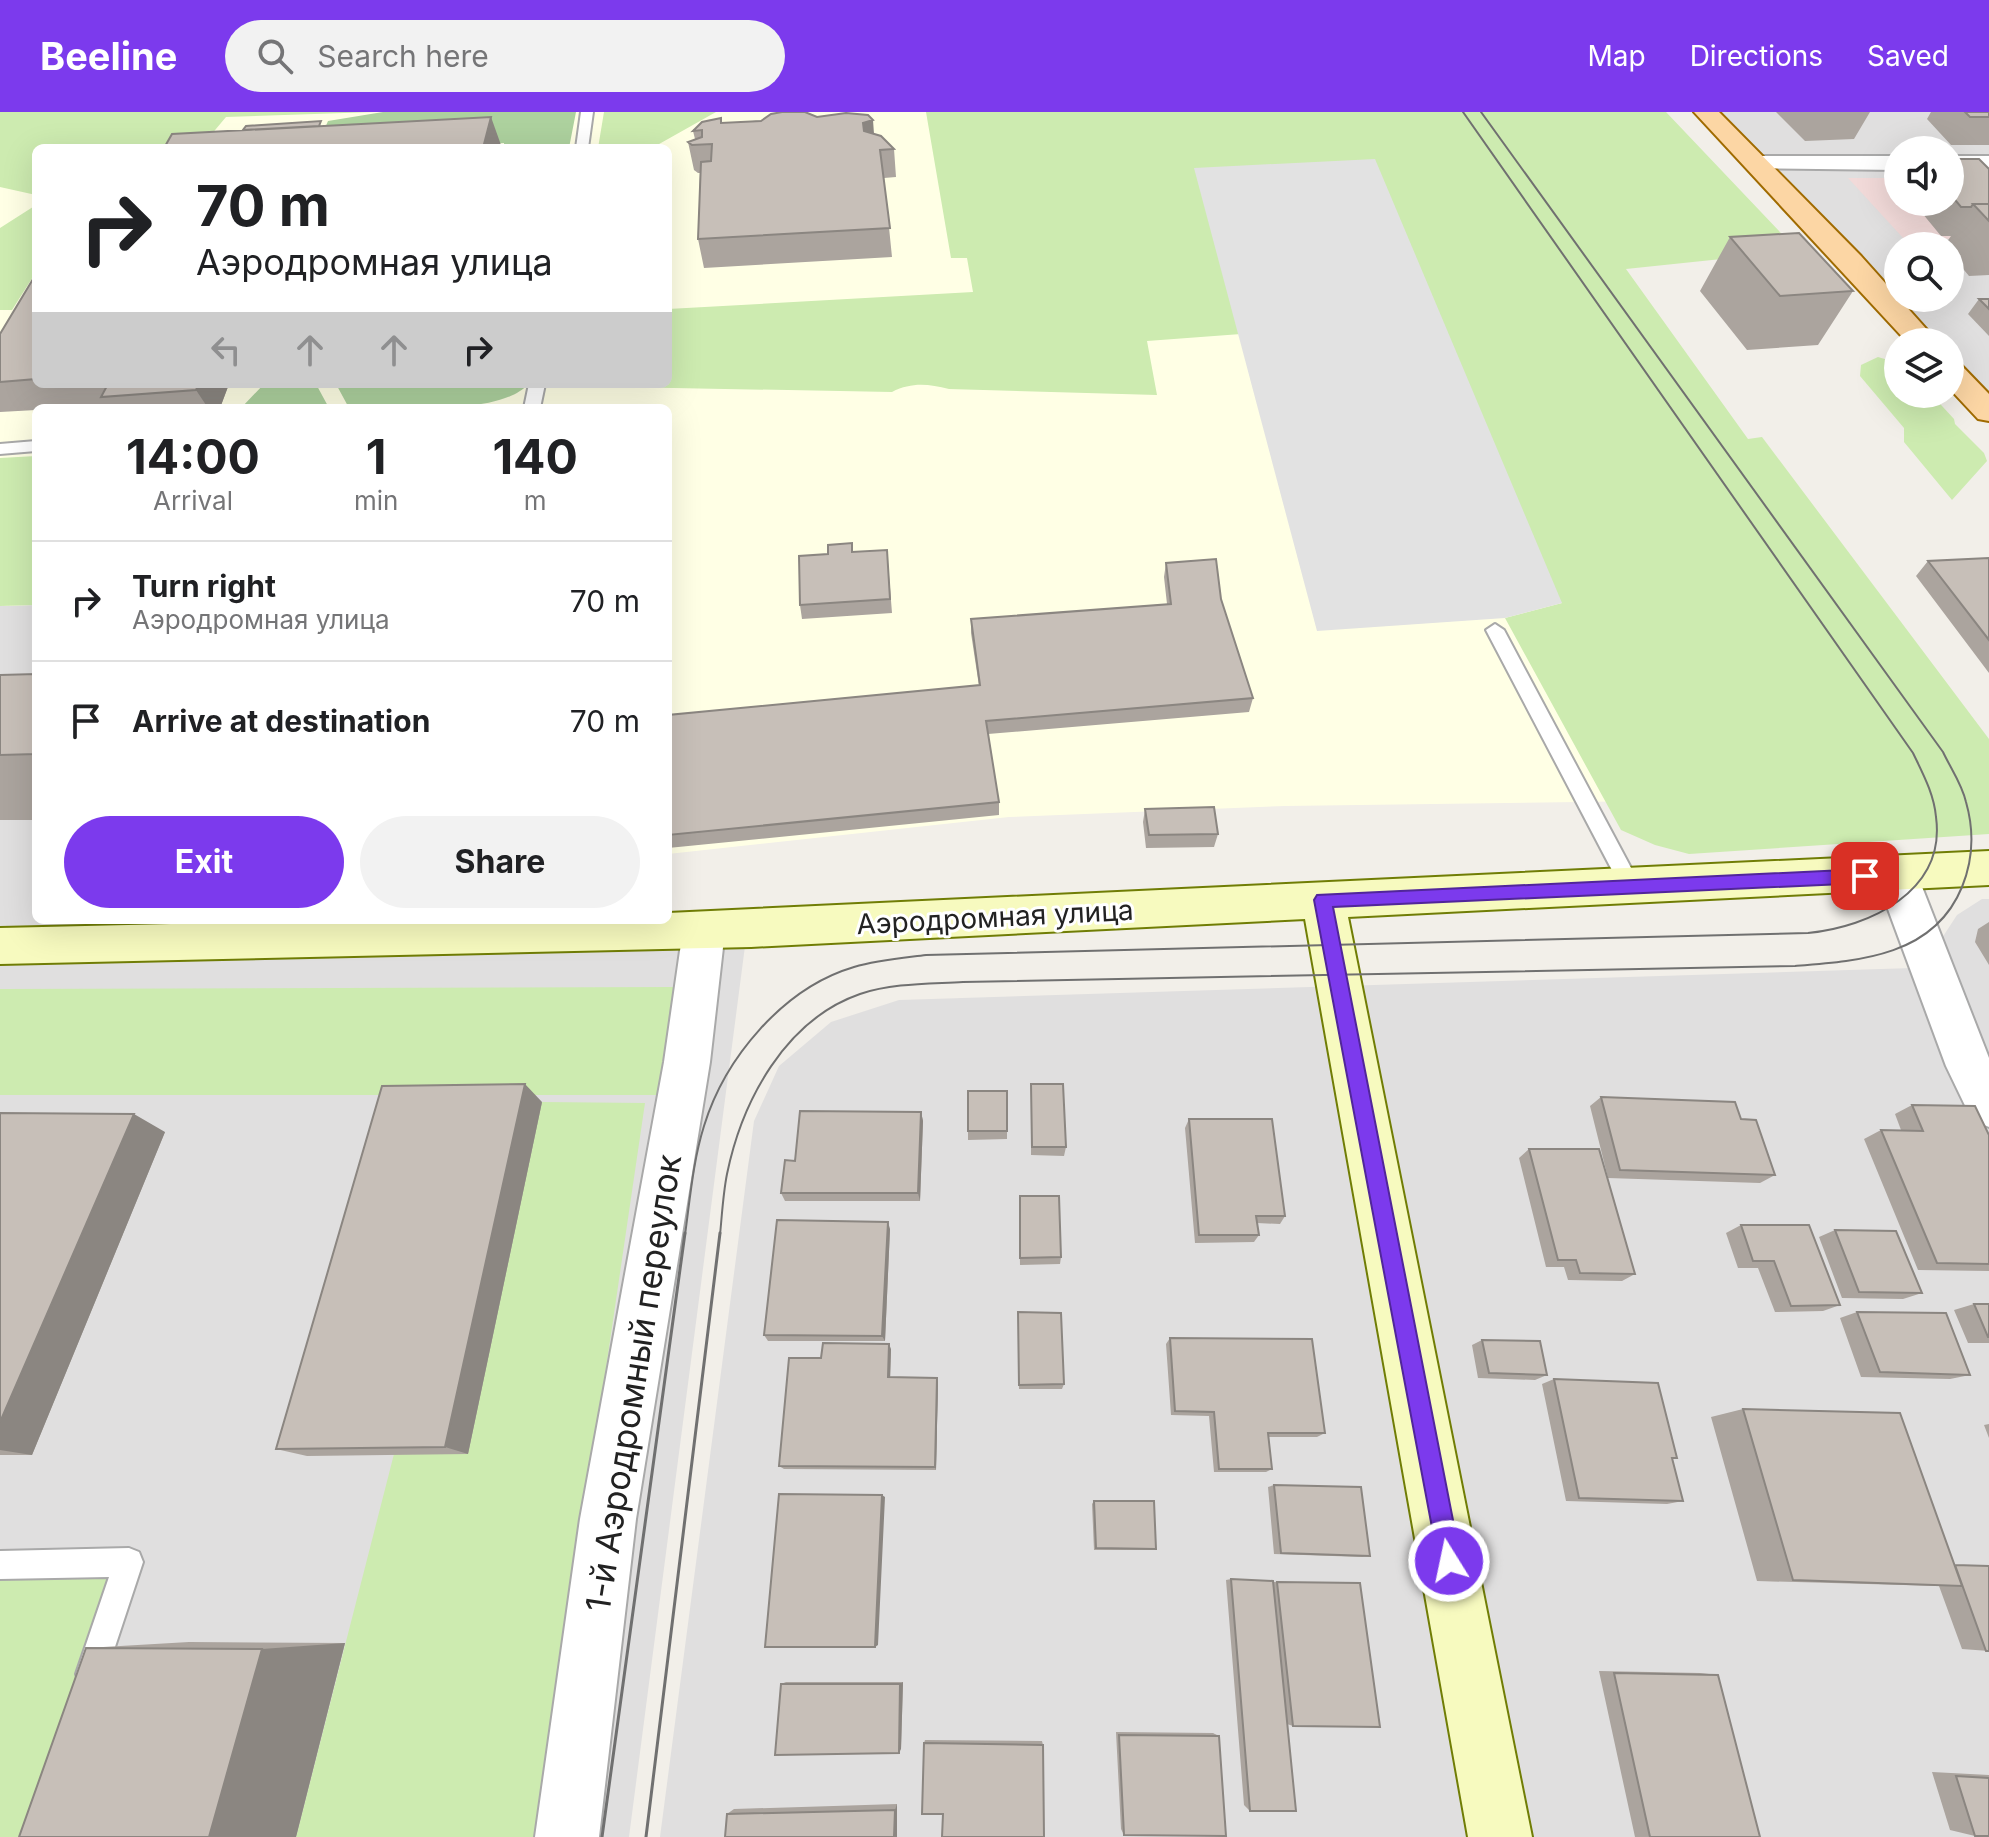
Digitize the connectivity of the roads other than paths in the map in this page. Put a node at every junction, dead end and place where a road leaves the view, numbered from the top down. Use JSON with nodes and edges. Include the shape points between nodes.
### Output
{"nodes":[{"id":1,"x":587,"y":112,"type":"edge"},
{"id":2,"x":1706,"y":112,"type":"edge"},
{"id":3,"x":583,"y":144,"type":"edge"},
{"id":4,"x":1756,"y":163,"type":"junction"},
{"id":5,"x":1884,"y":163,"type":"edge"},
{"id":6,"x":1964,"y":163,"type":"edge"},
{"id":7,"x":1989,"y":163,"type":"edge"},
{"id":8,"x":1910,"y":328,"type":"edge"},
{"id":9,"x":1964,"y":386,"type":"edge"},
{"id":10,"x":1989,"y":412,"type":"edge"},
{"id":11,"x":32,"y":446,"type":"edge"},
{"id":12,"x":0,"y":449,"type":"edge"},
{"id":13,"x":1495,"y":630,"type":"dead end"},
{"id":14,"x":1989,"y":868,"type":"edge"},
{"id":15,"x":1896,"y":874,"type":"junction"},
{"id":16,"x":1631,"y":887,"type":"junction"},
{"id":17,"x":1323,"y":900,"type":"junction"},
{"id":18,"x":450,"y":927,"type":"edge"},
{"id":19,"x":704,"y":930,"type":"junction"},
{"id":20,"x":0,"y":946,"type":"edge"},
{"id":21,"x":1989,"y":1105,"type":"edge"},
{"id":22,"x":0,"y":1565,"type":"edge"},
{"id":23,"x":80,"y":1707,"type":"edge"},
{"id":24,"x":567,"y":1837,"type":"edge"},
{"id":25,"x":1500,"y":1837,"type":"edge"}],
"edges":[{"from":1,"to":3,"type":"lane"},
{"from":2,"to":4,"type":"main road"},
{"from":4,"to":5,"type":"street"},
{"from":4,"to":8,"type":"main road"},
{"from":6,"to":7,"type":"street"},
{"from":9,"to":10,"type":"main road"},
{"from":11,"to":12,"type":"lane"},
{"from":13,"to":16,"type":"lane"},
{"from":14,"to":15,"type":"street","name":"Аэродромная улица"},
{"from":15,"to":16,"type":"street","name":"Аэродромная улица"},
{"from":15,"to":21,"type":"street"},
{"from":16,"to":17,"type":"street","name":"Аэродромная улица"},
{"from":17,"to":19,"type":"street","name":"Аэродромная улица"},
{"from":17,"to":25,"type":"street"},
{"from":18,"to":19,"type":"street","name":"Аэродромная улица"},
{"from":18,"to":20,"type":"street","name":"Аэродромная улица"},
{"from":19,"to":24,"type":"street","name":"1-й Аэродромный переулок","via":[[687,1062],[608,1519]]},
{"from":22,"to":23,"type":"lane","via":[[129,1562]]}]}
